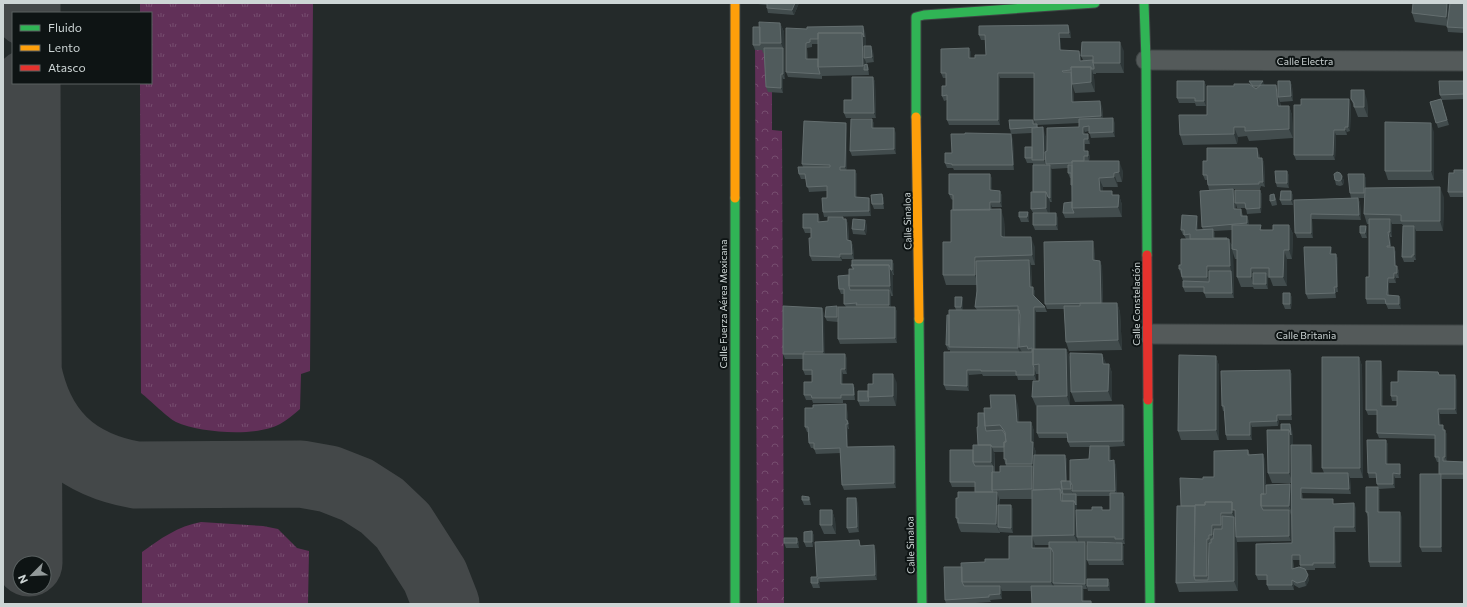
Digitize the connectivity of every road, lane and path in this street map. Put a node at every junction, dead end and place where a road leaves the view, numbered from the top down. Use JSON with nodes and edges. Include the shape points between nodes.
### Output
{"nodes":[{"id":1,"x":735,"y":3,"type":"edge"},
{"id":2,"x":1095,"y":3,"type":"edge"},
{"id":3,"x":1144,"y":3,"type":"edge"},
{"id":4,"x":1146,"y":60,"type":"junction"},
{"id":5,"x":1464,"y":62,"type":"edge"},
{"id":6,"x":1147,"y":334,"type":"junction"},
{"id":7,"x":1464,"y":335,"type":"edge"},
{"id":8,"x":735,"y":604,"type":"edge"},
{"id":9,"x":922,"y":604,"type":"edge"},
{"id":10,"x":1150,"y":604,"type":"edge"}],
"edges":[{"from":1,"to":8,"type":"street","name":"Calle Fuerza Aérea Mexicana"},
{"from":2,"to":9,"type":"street","name":"Calle Sinaloa","via":[[916,17]]},
{"from":3,"to":4,"type":"street","name":"Calle Constelación"},
{"from":4,"to":5,"type":"street","name":"Calle Electra"},
{"from":4,"to":6,"type":"street","name":"Calle Constelación"},
{"from":6,"to":7,"type":"street","name":"Calle Britania"},
{"from":6,"to":10,"type":"street","name":"Calle Constelación"}]}
